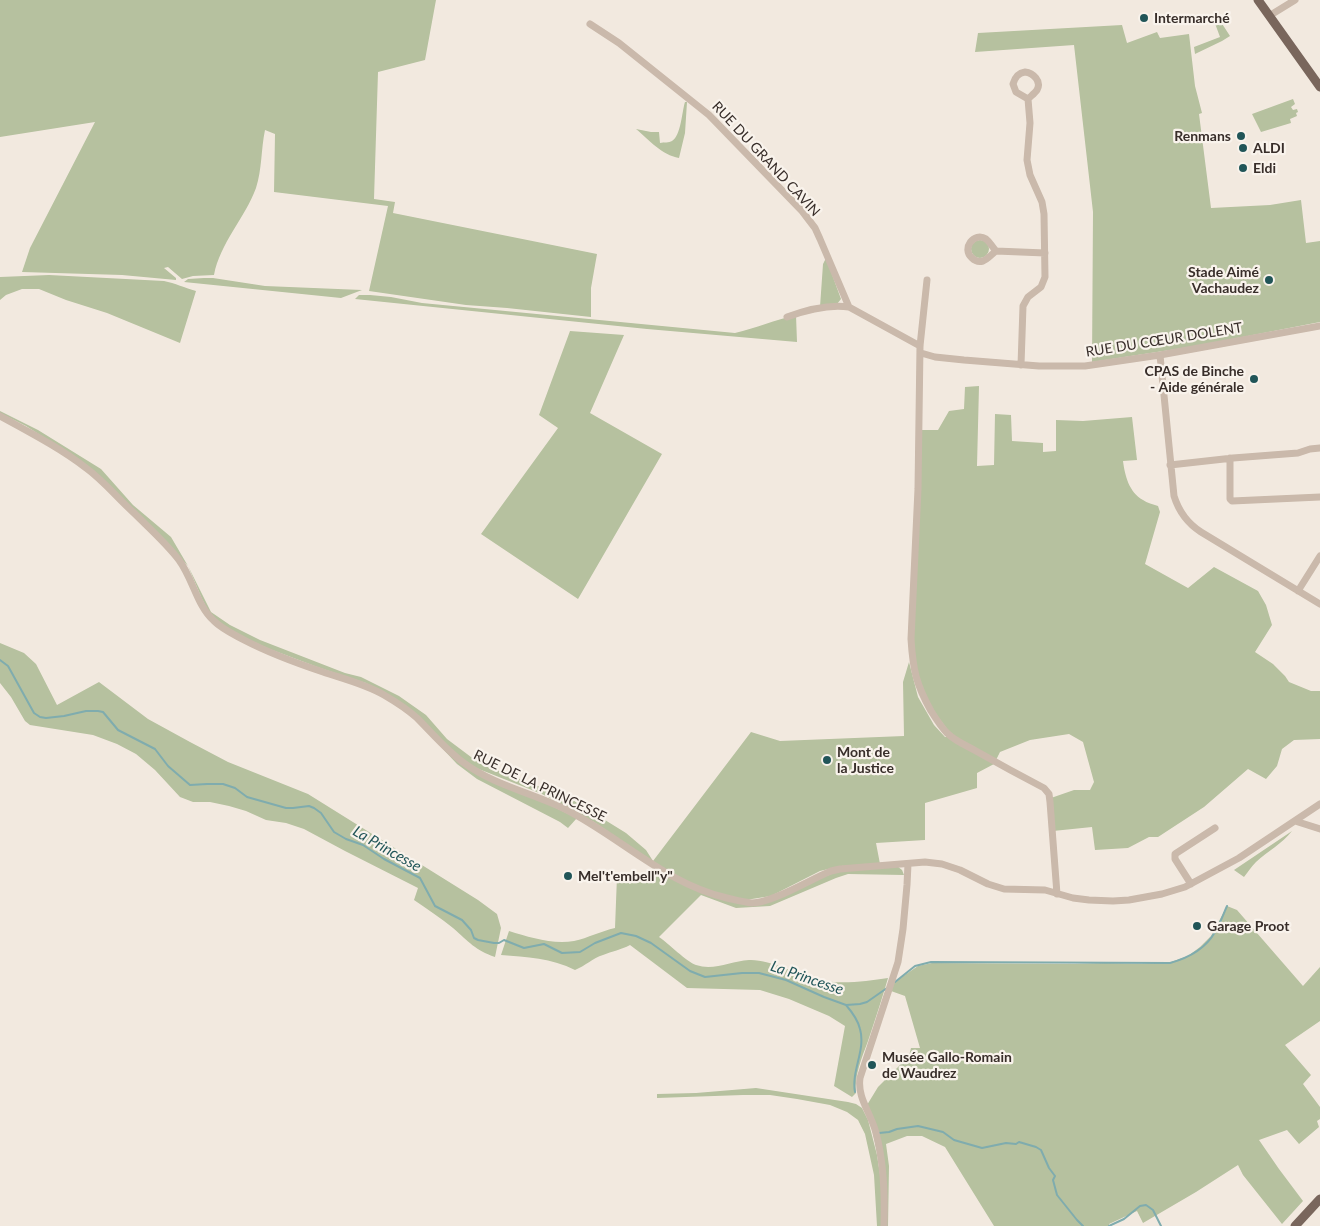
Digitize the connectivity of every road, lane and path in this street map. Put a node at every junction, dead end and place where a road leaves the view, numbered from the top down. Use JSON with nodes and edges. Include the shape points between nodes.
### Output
{"nodes":[{"id":1,"x":1258,"y":0,"type":"edge"},
{"id":2,"x":1295,"y":0,"type":"edge"},
{"id":3,"x":1269,"y":16,"type":"junction"},
{"id":4,"x":590,"y":24,"type":"dead end"},
{"id":5,"x":1320,"y":87,"type":"edge"},
{"id":6,"x":1028,"y":99,"type":"dead end"},
{"id":7,"x":996,"y":251,"type":"dead end"},
{"id":8,"x":1045,"y":253,"type":"junction"},
{"id":9,"x":927,"y":280,"type":"dead end"},
{"id":10,"x":849,"y":307,"type":"junction"},
{"id":11,"x":787,"y":317,"type":"dead end"},
{"id":12,"x":1320,"y":326,"type":"edge"},
{"id":13,"x":921,"y":349,"type":"junction"},
{"id":14,"x":1160,"y":355,"type":"junction"},
{"id":15,"x":1021,"y":365,"type":"junction"},
{"id":16,"x":0,"y":416,"type":"edge"},
{"id":17,"x":1320,"y":448,"type":"edge"},
{"id":18,"x":1230,"y":458,"type":"junction"},
{"id":19,"x":1170,"y":465,"type":"junction"},
{"id":20,"x":1320,"y":497,"type":"edge"},
{"id":21,"x":1320,"y":556,"type":"edge"},
{"id":22,"x":1298,"y":591,"type":"junction"},
{"id":23,"x":1320,"y":604,"type":"edge"},
{"id":24,"x":1320,"y":804,"type":"edge"},
{"id":25,"x":1295,"y":821,"type":"junction"},
{"id":26,"x":1215,"y":828,"type":"dead end"},
{"id":27,"x":1320,"y":829,"type":"edge"},
{"id":28,"x":908,"y":864,"type":"junction"},
{"id":29,"x":1191,"y":884,"type":"junction"},
{"id":30,"x":1056,"y":894,"type":"junction"},
{"id":31,"x":1320,"y":1199,"type":"edge"},
{"id":32,"x":1316,"y":1209,"type":"edge"},
{"id":33,"x":884,"y":1226,"type":"edge"},
{"id":34,"x":1295,"y":1226,"type":"edge"}],
"edges":[{"from":1,"to":3,"type":"main road"},
{"from":2,"to":3,"type":"street"},
{"from":3,"to":5,"type":"main road"},
{"from":4,"to":10,"type":"street","name":"RUE DU GRAND CAVIN","via":[[619,42],[709,115],[802,211],[820,239]]},
{"from":6,"to":8,"type":"street","via":[[1027,160],[1042,202]]},
{"from":7,"to":8,"type":"street"},
{"from":8,"to":15,"type":"street","via":[[1044,280],[1023,306]]},
{"from":9,"to":13,"type":"street"},
{"from":10,"to":11,"type":"street","via":[[819,309]]},
{"from":10,"to":13,"type":"street"},
{"from":12,"to":14,"type":"street","name":"RUE DU CŒUR DOLENT"},
{"from":13,"to":15,"type":"street","name":"RUE DU CŒUR DOLENT","via":[[935,356]]},
{"from":13,"to":30,"type":"street","via":[[911,639],[915,676],[923,698],[946,733],[1047,792]]},
{"from":14,"to":15,"type":"street","name":"RUE DU CŒUR DOLENT","via":[[1085,366]]},
{"from":14,"to":19,"type":"street"},
{"from":16,"to":28,"type":"street","name":"RUE DE LA PRINCESSE","via":[[53,446],[98,478],[172,551],[184,567],[204,609],[213,621],[229,632],[261,648],[382,694],[410,712],[459,760],[475,770],[565,809],[690,885],[717,896],[756,903],[832,871]]},
{"from":17,"to":18,"type":"street","via":[[1298,454]]},
{"from":18,"to":19,"type":"street"},
{"from":18,"to":20,"type":"street","via":[[1232,501]]},
{"from":19,"to":22,"type":"street","via":[[1176,501],[1192,526]]},
{"from":21,"to":22,"type":"street"},
{"from":22,"to":23,"type":"street"},
{"from":24,"to":25,"type":"street","name":"RUE DE LA PRINCESSE"},
{"from":25,"to":27,"type":"street"},
{"from":25,"to":29,"type":"street","name":"RUE DE LA PRINCESSE","via":[[1239,858]]},
{"from":26,"to":29,"type":"street","via":[[1175,854],[1174,859]]},
{"from":28,"to":30,"type":"street","name":"RUE DE LA PRINCESSE","via":[[942,864],[996,887],[1045,890]]},
{"from":28,"to":33,"type":"street","via":[[898,962],[859,1086],[876,1131],[882,1165]]},
{"from":29,"to":30,"type":"street","name":"RUE DE LA PRINCESSE","via":[[1162,894],[1128,900],[1089,900]]},
{"from":31,"to":32,"type":"main road"},
{"from":32,"to":34,"type":"main road"}]}
